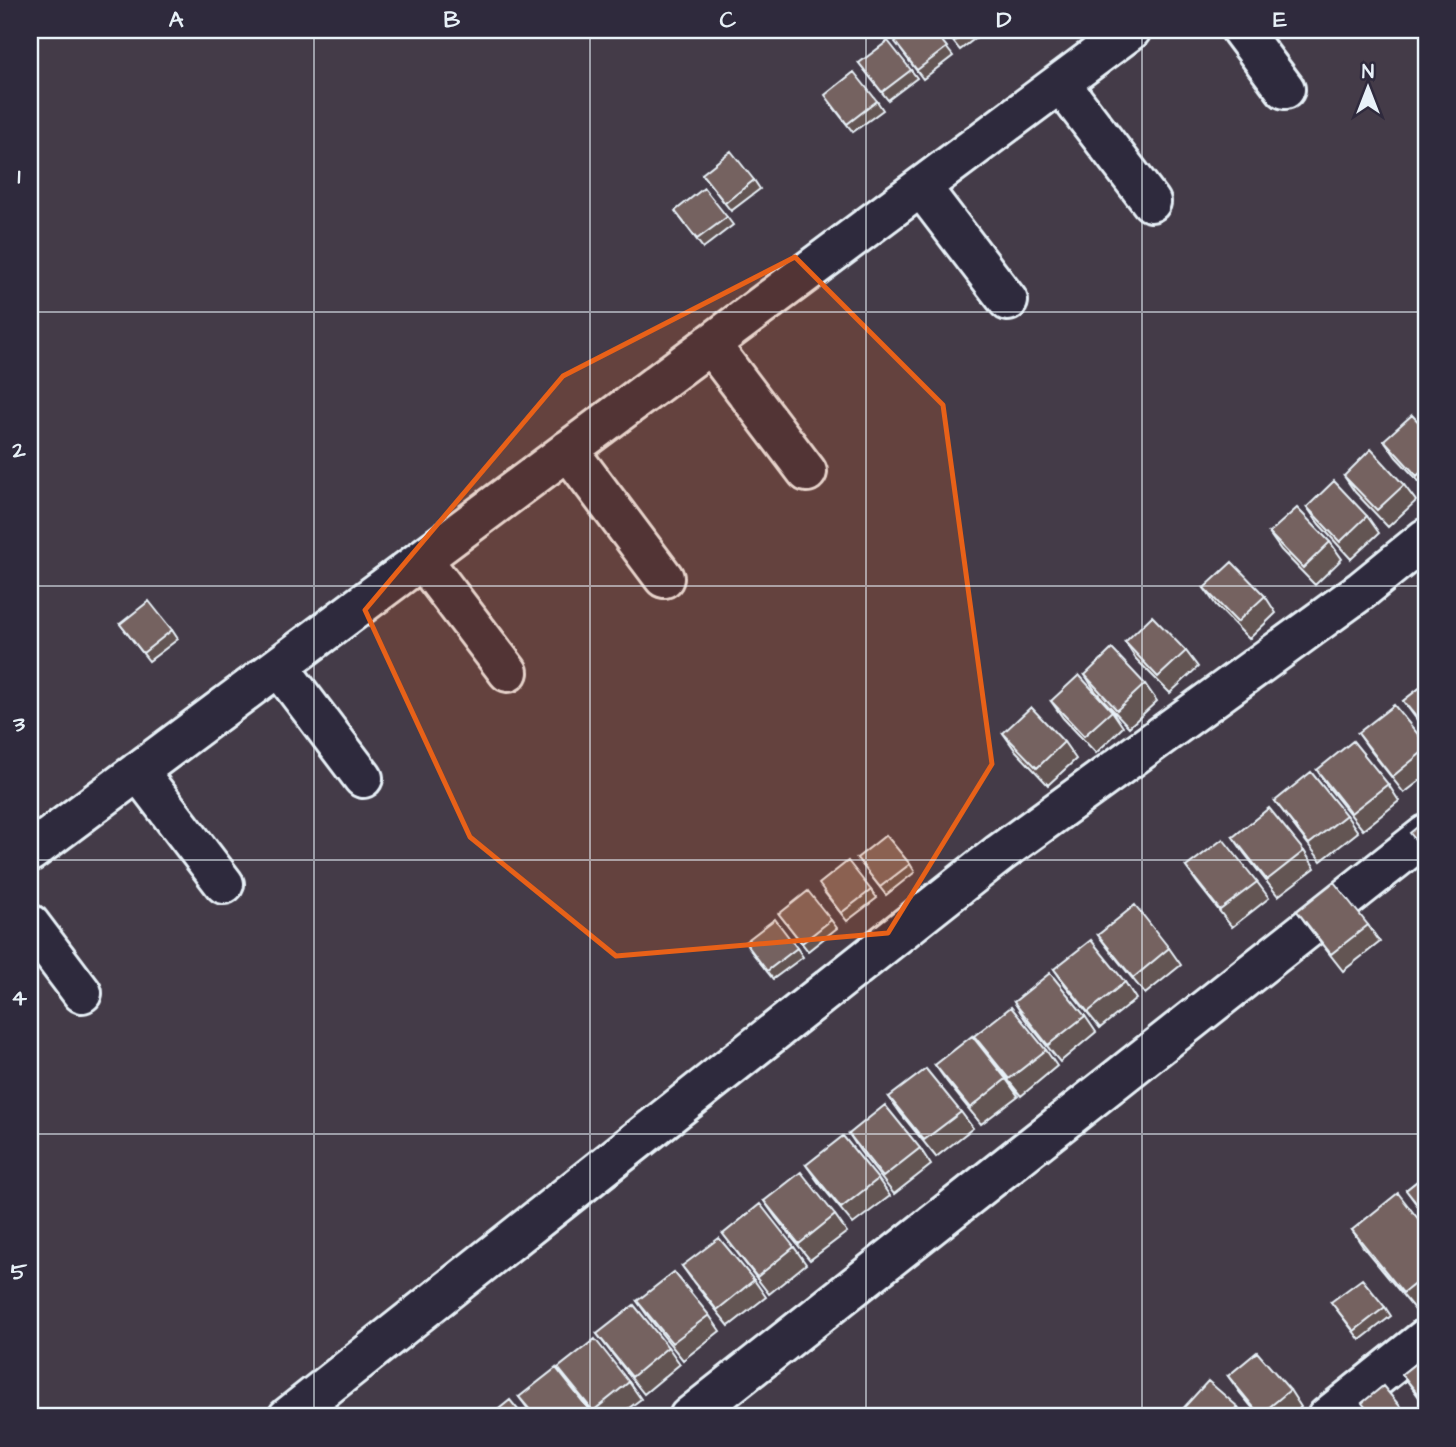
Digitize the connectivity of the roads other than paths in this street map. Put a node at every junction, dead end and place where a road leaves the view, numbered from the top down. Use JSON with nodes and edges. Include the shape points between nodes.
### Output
{"nodes":[{"id":1,"x":1131,"y":30,"type":"edge"},
{"id":2,"x":1241,"y":30,"type":"edge"},
{"id":3,"x":1060,"y":83,"type":"junction"},
{"id":4,"x":1285,"y":89,"type":"dead end"},
{"id":5,"x":921,"y":187,"type":"junction"},
{"id":6,"x":1151,"y":202,"type":"dead end"},
{"id":7,"x":1008,"y":301,"type":"dead end"},
{"id":8,"x":710,"y":344,"type":"junction"},
{"id":9,"x":568,"y":450,"type":"junction"},
{"id":10,"x":807,"y":472,"type":"dead end"},
{"id":11,"x":1426,"y":538,"type":"edge"},
{"id":12,"x":422,"y":559,"type":"junction"},
{"id":13,"x":664,"y":578,"type":"dead end"},
{"id":14,"x":279,"y":667,"type":"junction"},
{"id":15,"x":508,"y":672,"type":"dead end"},
{"id":16,"x":138,"y":771,"type":"junction"},
{"id":17,"x":363,"y":778,"type":"dead end"},
{"id":18,"x":1426,"y":835,"type":"edge"},
{"id":19,"x":30,"y":852,"type":"edge"},
{"id":20,"x":224,"y":884,"type":"dead end"},
{"id":21,"x":30,"y":924,"type":"edge"},
{"id":22,"x":82,"y":993,"type":"dead end"},
{"id":23,"x":1426,"y":1338,"type":"edge"},
{"id":24,"x":288,"y":1417,"type":"edge"},
{"id":25,"x":689,"y":1417,"type":"edge"},
{"id":26,"x":1329,"y":1417,"type":"edge"}],
"edges":[{"from":1,"to":3,"type":"street"},
{"from":2,"to":4,"type":"street"},
{"from":3,"to":5,"type":"street"},
{"from":3,"to":6,"type":"street"},
{"from":5,"to":7,"type":"street"},
{"from":5,"to":8,"type":"street"},
{"from":8,"to":9,"type":"street"},
{"from":8,"to":10,"type":"street"},
{"from":9,"to":12,"type":"street"},
{"from":9,"to":13,"type":"street"},
{"from":11,"to":24,"type":"street","via":[[1362,590],[1000,853]]},
{"from":12,"to":14,"type":"street"},
{"from":12,"to":15,"type":"street"},
{"from":14,"to":16,"type":"street"},
{"from":14,"to":17,"type":"street"},
{"from":16,"to":19,"type":"street"},
{"from":16,"to":20,"type":"street"},
{"from":18,"to":25,"type":"street"},
{"from":21,"to":22,"type":"street"},
{"from":23,"to":26,"type":"street"}]}
